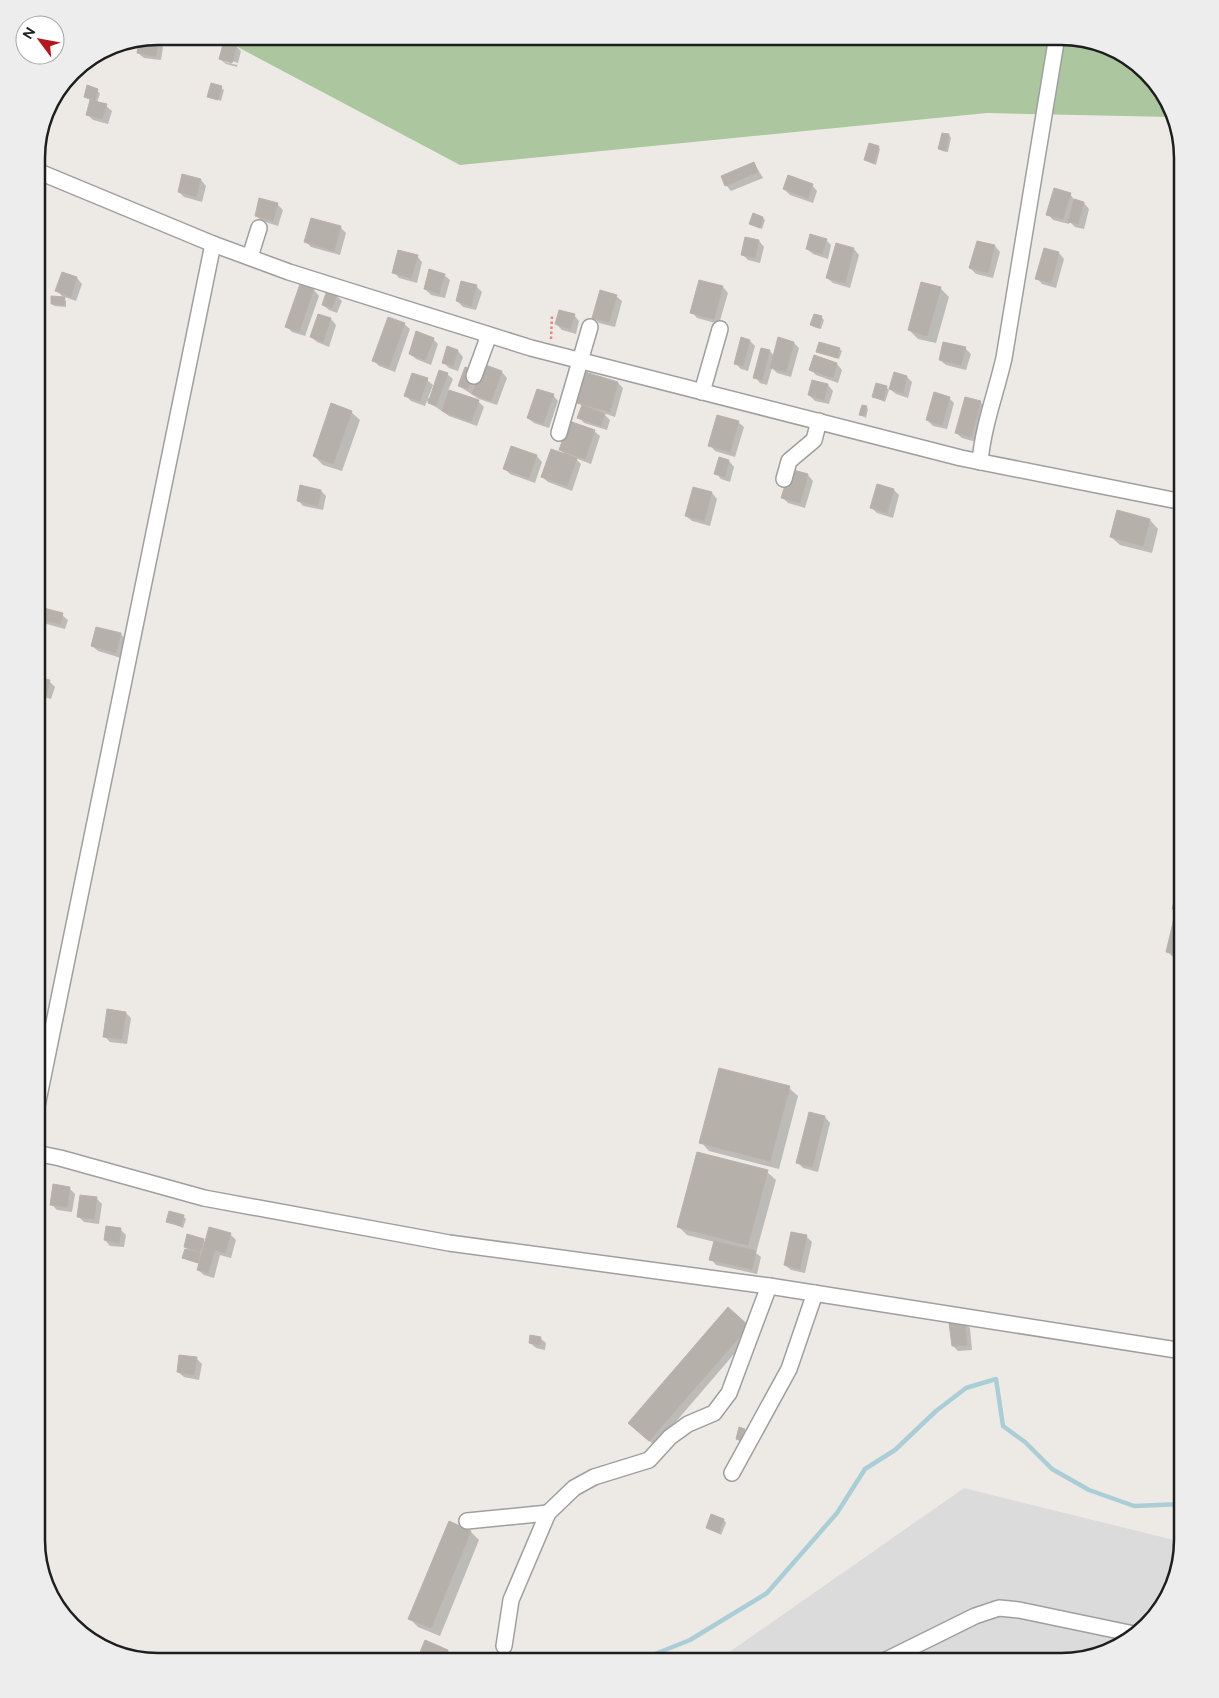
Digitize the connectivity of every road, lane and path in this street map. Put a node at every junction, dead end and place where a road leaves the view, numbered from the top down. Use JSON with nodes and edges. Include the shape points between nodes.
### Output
{"nodes":[{"id":1,"x":1056,"y":45,"type":"edge"},
{"id":2,"x":45,"y":175,"type":"edge"},
{"id":3,"x":259,"y":228,"type":"dead end"},
{"id":4,"x":213,"y":244,"type":"junction"},
{"id":5,"x":250,"y":257,"type":"junction"},
{"id":6,"x":552,"y":315,"type":"dead end"},
{"id":7,"x":590,"y":327,"type":"dead end"},
{"id":8,"x":720,"y":329,"type":"dead end"},
{"id":9,"x":489,"y":335,"type":"junction"},
{"id":10,"x":550,"y":353,"type":"junction"},
{"id":11,"x":579,"y":360,"type":"junction"},
{"id":12,"x":474,"y":376,"type":"dead end"},
{"id":13,"x":702,"y":392,"type":"junction"},
{"id":14,"x":818,"y":421,"type":"junction"},
{"id":15,"x":559,"y":434,"type":"dead end"},
{"id":16,"x":980,"y":462,"type":"junction"},
{"id":17,"x":784,"y":479,"type":"dead end"},
{"id":18,"x":1174,"y":500,"type":"edge"},
{"id":19,"x":45,"y":1068,"type":"edge"},
{"id":20,"x":45,"y":1155,"type":"edge"},
{"id":21,"x":769,"y":1286,"type":"junction"},
{"id":22,"x":815,"y":1293,"type":"junction"},
{"id":23,"x":1174,"y":1350,"type":"edge"},
{"id":24,"x":732,"y":1472,"type":"dead end"},
{"id":25,"x":548,"y":1513,"type":"junction"},
{"id":26,"x":468,"y":1521,"type":"dead end"},
{"id":27,"x":1126,"y":1632,"type":"edge"},
{"id":28,"x":504,"y":1646,"type":"dead end"},
{"id":29,"x":900,"y":1653,"type":"edge"}],
"edges":[{"from":1,"to":16,"type":"street","via":[[1004,358],[982,436]]},
{"from":2,"to":4,"type":"street"},
{"from":3,"to":5,"type":"street"},
{"from":4,"to":5,"type":"street"},
{"from":4,"to":19,"type":"street"},
{"from":5,"to":9,"type":"street"},
{"from":6,"to":10,"type":"path"},
{"from":7,"to":11,"type":"street"},
{"from":8,"to":13,"type":"street"},
{"from":9,"to":10,"type":"street"},
{"from":9,"to":12,"type":"street"},
{"from":10,"to":11,"type":"street"},
{"from":11,"to":13,"type":"street"},
{"from":11,"to":15,"type":"street"},
{"from":13,"to":14,"type":"street"},
{"from":14,"to":16,"type":"street"},
{"from":14,"to":17,"type":"street","via":[[814,440],[789,461]]},
{"from":16,"to":18,"type":"street"},
{"from":20,"to":21,"type":"street","via":[[204,1198],[440,1241]]},
{"from":21,"to":22,"type":"street"},
{"from":21,"to":25,"type":"street","via":[[732,1385],[714,1413],[688,1424],[670,1437],[649,1460],[587,1480]]},
{"from":22,"to":23,"type":"street"},
{"from":22,"to":24,"type":"street","via":[[790,1369]]},
{"from":25,"to":26,"type":"street"},
{"from":25,"to":28,"type":"street","via":[[512,1600]]},
{"from":27,"to":29,"type":"street","via":[[999,1608],[975,1616]]}]}
